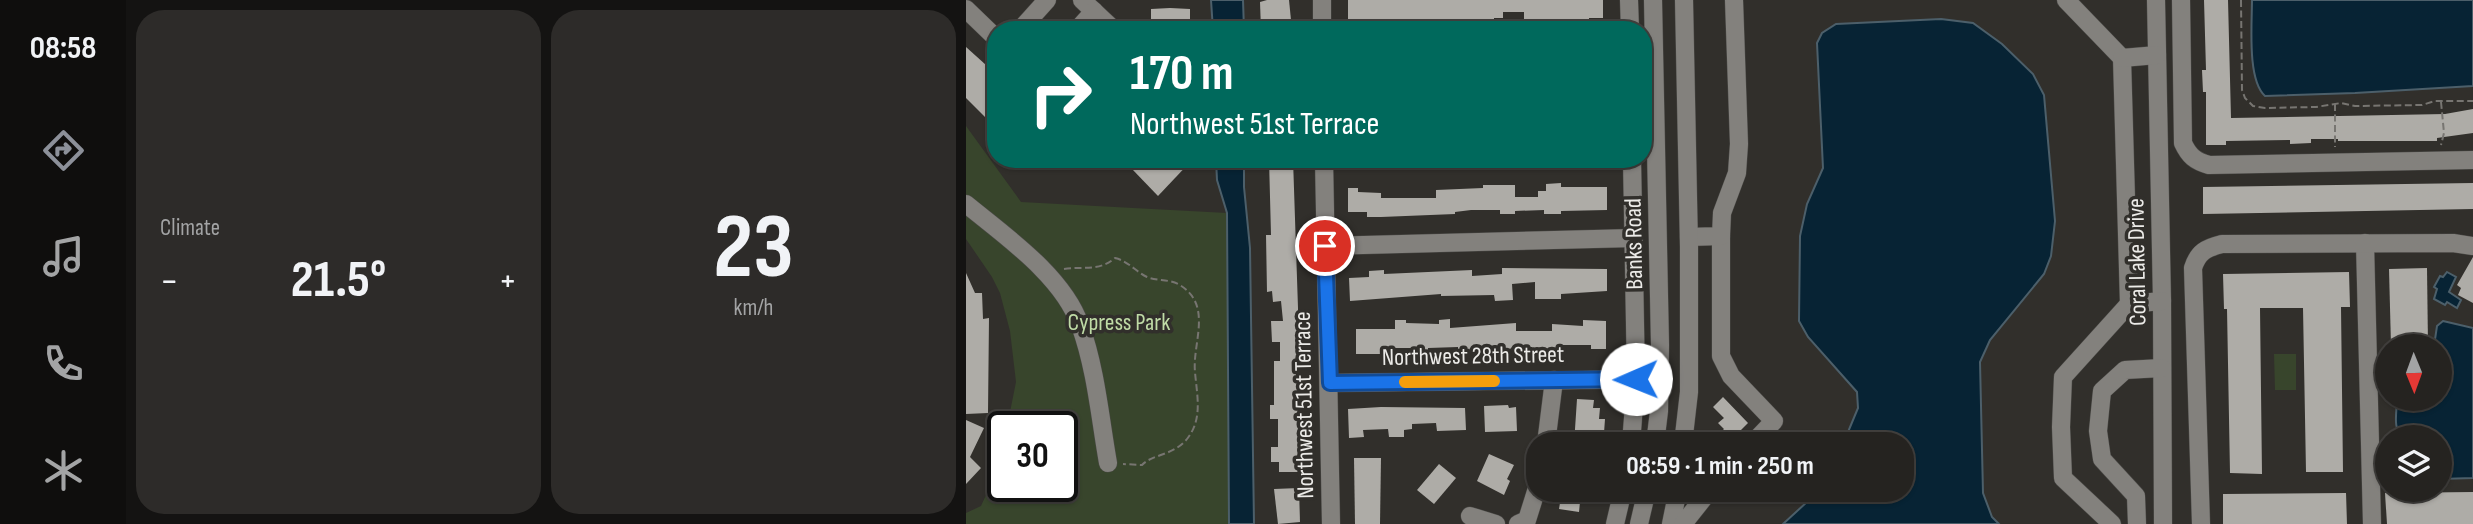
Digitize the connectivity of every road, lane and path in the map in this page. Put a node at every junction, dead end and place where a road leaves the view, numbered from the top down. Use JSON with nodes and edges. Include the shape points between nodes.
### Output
{"nodes":[{"id":1,"x":1047,"y":0,"type":"edge"},
{"id":2,"x":1322,"y":0,"type":"edge"},
{"id":3,"x":1629,"y":0,"type":"edge"},
{"id":4,"x":1653,"y":0,"type":"edge"},
{"id":5,"x":1684,"y":0,"type":"edge"},
{"id":6,"x":1734,"y":0,"type":"edge"},
{"id":7,"x":2066,"y":0,"type":"edge"},
{"id":8,"x":2156,"y":0,"type":"edge"},
{"id":9,"x":2181,"y":0,"type":"edge"},
{"id":10,"x":2241,"y":0,"type":"edge"},
{"id":11,"x":1088,"y":6,"type":"edge"},
{"id":12,"x":966,"y":9,"type":"edge"},
{"id":13,"x":1028,"y":21,"type":"edge"},
{"id":14,"x":1104,"y":21,"type":"edge"},
{"id":15,"x":1322,"y":21,"type":"edge"},
{"id":16,"x":1630,"y":21,"type":"edge"},
{"id":17,"x":1652,"y":25,"type":"edge"},
{"id":18,"x":987,"y":29,"type":"edge"},
{"id":19,"x":2157,"y":55,"type":"junction"},
{"id":20,"x":2122,"y":58,"type":"junction"},
{"id":21,"x":1686,"y":100,"type":"junction"},
{"id":22,"x":1652,"y":101,"type":"edge"},
{"id":23,"x":2441,"y":101,"type":"junction"},
{"id":24,"x":2473,"y":101,"type":"edge"},
{"id":25,"x":2335,"y":104,"type":"junction"},
{"id":26,"x":2441,"y":160,"type":"junction"},
{"id":27,"x":2473,"y":160,"type":"edge"},
{"id":28,"x":2336,"y":162,"type":"junction"},
{"id":29,"x":1324,"y":168,"type":"edge"},
{"id":30,"x":1632,"y":168,"type":"edge"},
{"id":31,"x":1652,"y":168,"type":"edge"},
{"id":32,"x":966,"y":204,"type":"edge"},
{"id":33,"x":1721,"y":236,"type":"junction"},
{"id":34,"x":1634,"y":237,"type":"junction"},
{"id":35,"x":1689,"y":237,"type":"junction"},
{"id":36,"x":2365,"y":243,"type":"junction"},
{"id":37,"x":1325,"y":246,"type":"junction"},
{"id":38,"x":2473,"y":246,"type":"edge"},
{"id":39,"x":1048,"y":278,"type":"junction"},
{"id":40,"x":2162,"y":301,"type":"junction"},
{"id":41,"x":2129,"y":304,"type":"junction"},
{"id":42,"x":2162,"y":368,"type":"junction"},
{"id":43,"x":1636,"y":379,"type":"junction"},
{"id":44,"x":1660,"y":379,"type":"junction"},
{"id":45,"x":1553,"y":380,"type":"junction"},
{"id":46,"x":1330,"y":383,"type":"junction"},
{"id":47,"x":1547,"y":432,"type":"edge"},
{"id":48,"x":1632,"y":432,"type":"edge"},
{"id":49,"x":1656,"y":432,"type":"edge"},
{"id":50,"x":1684,"y":432,"type":"edge"},
{"id":51,"x":1763,"y":432,"type":"edge"},
{"id":52,"x":1108,"y":463,"type":"joint"},
{"id":53,"x":1533,"y":502,"type":"edge"},
{"id":54,"x":1620,"y":502,"type":"edge"},
{"id":55,"x":1644,"y":502,"type":"edge"},
{"id":56,"x":1676,"y":502,"type":"edge"},
{"id":57,"x":1700,"y":502,"type":"edge"},
{"id":58,"x":1470,"y":516,"type":"dead end"},
{"id":59,"x":1331,"y":524,"type":"edge"},
{"id":60,"x":1496,"y":524,"type":"edge"},
{"id":61,"x":1518,"y":524,"type":"edge"},
{"id":62,"x":1615,"y":524,"type":"edge"},
{"id":63,"x":1639,"y":524,"type":"edge"},
{"id":64,"x":1671,"y":524,"type":"edge"},
{"id":65,"x":1683,"y":524,"type":"edge"},
{"id":66,"x":2112,"y":524,"type":"edge"},
{"id":67,"x":2137,"y":524,"type":"edge"},
{"id":68,"x":2163,"y":524,"type":"edge"},
{"id":69,"x":2201,"y":524,"type":"edge"},
{"id":70,"x":2372,"y":524,"type":"edge"}],
"edges":[{"from":1,"to":13,"type":"street"},
{"from":2,"to":15,"type":"street"},
{"from":3,"to":16,"type":"street"},
{"from":4,"to":17,"type":"street","name":"Banks Road"},
{"from":5,"to":21,"type":"street"},
{"from":6,"to":33,"type":"street","via":[[1739,144],[1737,173],[1722,213]]},
{"from":7,"to":20,"type":"street"},
{"from":8,"to":19,"type":"street","name":"Coral Lake Drive"},
{"from":9,"to":28,"type":"street","via":[[2183,143],[2189,155],[2209,165]]},
{"from":10,"to":25,"type":"path","via":[[2245,98],[2253,106],[2265,108]]},
{"from":11,"to":14,"type":"street"},
{"from":12,"to":18,"type":"street"},
{"from":19,"to":20,"type":"street"},
{"from":19,"to":40,"type":"street","name":"Coral Lake Drive"},
{"from":20,"to":41,"type":"street"},
{"from":21,"to":22,"type":"street"},
{"from":21,"to":35,"type":"street"},
{"from":23,"to":24,"type":"path"},
{"from":23,"to":25,"type":"path"},
{"from":23,"to":26,"type":"path"},
{"from":25,"to":28,"type":"path"},
{"from":26,"to":27,"type":"street"},
{"from":26,"to":28,"type":"street"},
{"from":29,"to":37,"type":"street","name":"Northwest 51st Terrace"},
{"from":30,"to":34,"type":"street","name":"Banks Road"},
{"from":31,"to":44,"type":"street","name":"Banks Road"},
{"from":32,"to":39,"type":"street","via":[[1027,254]]},
{"from":33,"to":35,"type":"street"},
{"from":33,"to":51,"type":"street","via":[[1721,356],[1731,376],[1774,421]]},
{"from":34,"to":37,"type":"street"},
{"from":34,"to":43,"type":"street","name":"Banks Road"},
{"from":35,"to":50,"type":"street","via":[[1689,392]]},
{"from":36,"to":38,"type":"street"},
{"from":36,"to":69,"type":"street","via":[[2222,244],[2197,256],[2193,268]]},
{"from":36,"to":70,"type":"street"},
{"from":37,"to":46,"type":"street","name":"Northwest 51st Terrace"},
{"from":39,"to":52,"type":"street","via":[[1080,323]]},
{"from":39,"to":52,"type":"path","via":[[1067,268],[1107,265],[1115,258],[1144,276],[1181,286],[1199,311],[1194,363],[1196,424],[1172,453],[1142,465]]},
{"from":40,"to":41,"type":"street"},
{"from":40,"to":42,"type":"street","name":"Coral Lake Drive"},
{"from":41,"to":66,"type":"street","via":[[2063,377],[2063,478]]},
{"from":42,"to":67,"type":"street","via":[[2125,370],[2102,391],[2098,430],[2102,459],[2136,496]]},
{"from":42,"to":68,"type":"street","name":"Coral Lake Drive"},
{"from":43,"to":44,"type":"street","name":"Northwest 28th Street"},
{"from":43,"to":45,"type":"street","name":"Northwest 28th Street"},
{"from":43,"to":48,"type":"street","name":"Banks Road"},
{"from":44,"to":49,"type":"street","name":"Banks Road"},
{"from":45,"to":46,"type":"street","name":"Northwest 28th Street"},
{"from":45,"to":47,"type":"street"},
{"from":46,"to":59,"type":"street","name":"Northwest 51st Terrace"},
{"from":53,"to":61,"type":"street","via":[[1527,520]]},
{"from":54,"to":62,"type":"street"},
{"from":55,"to":63,"type":"street"},
{"from":56,"to":64,"type":"street"},
{"from":57,"to":65,"type":"street"},
{"from":58,"to":60,"type":"street"}]}
